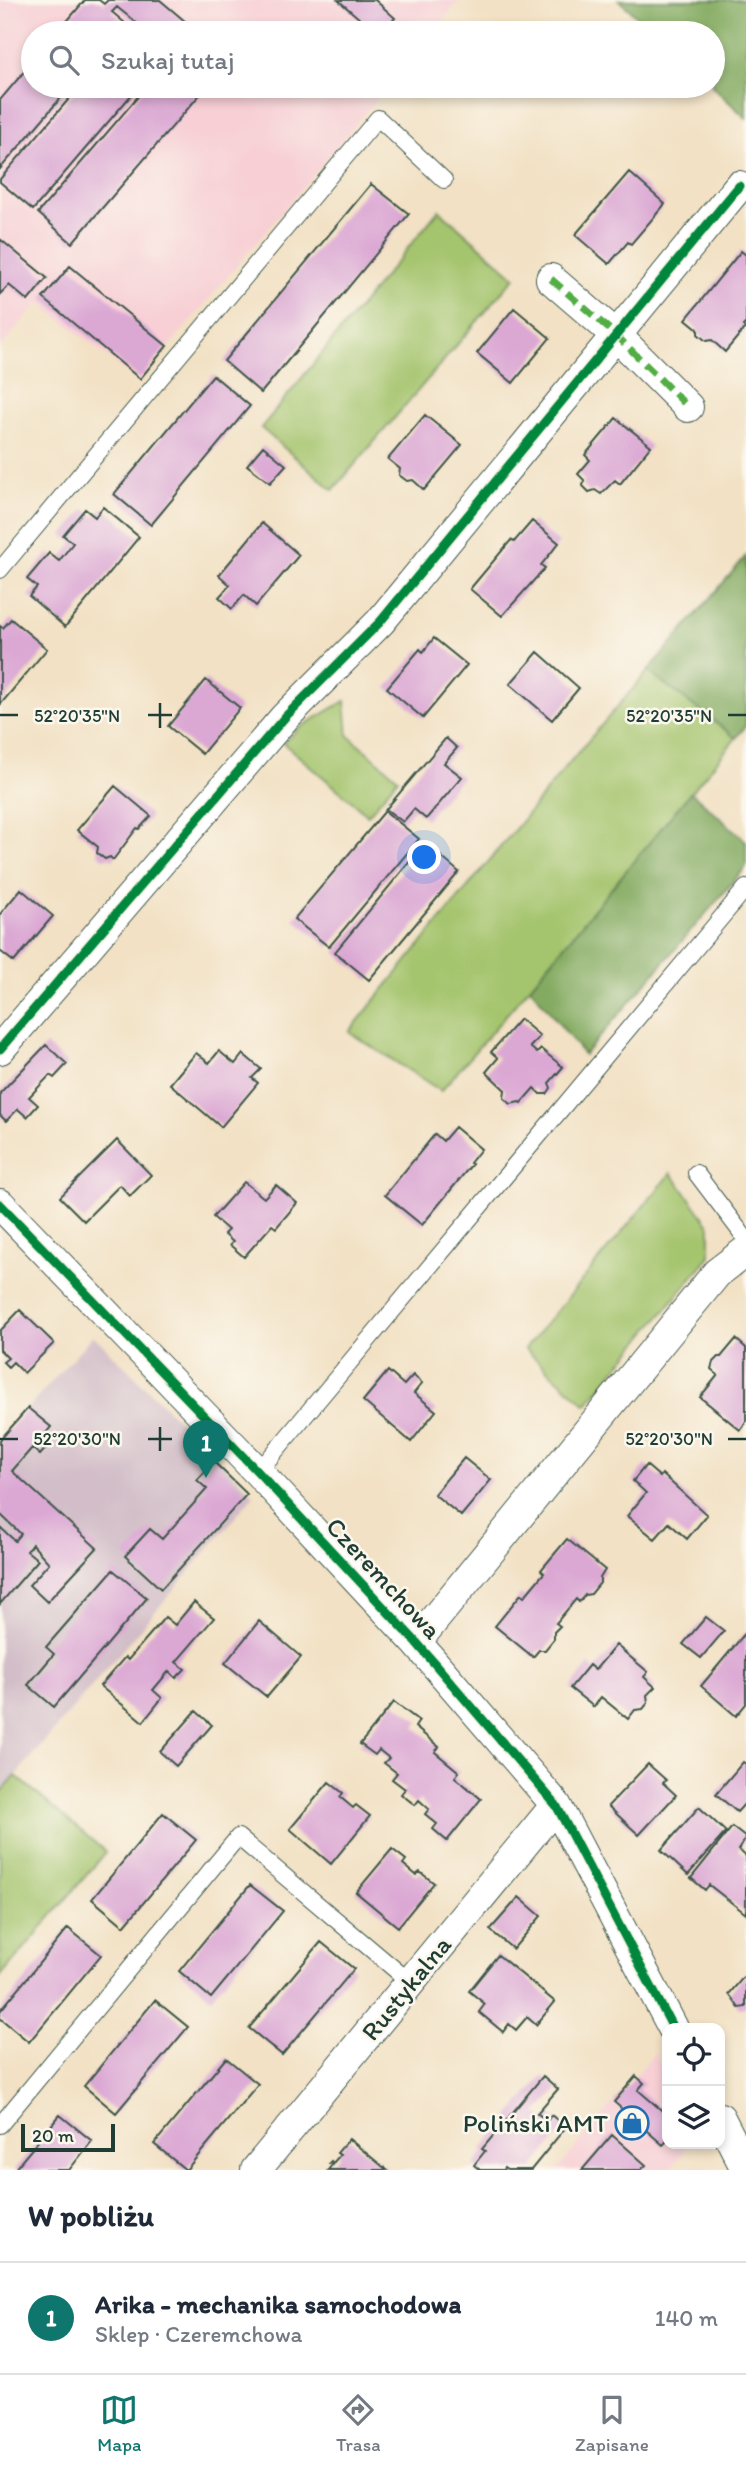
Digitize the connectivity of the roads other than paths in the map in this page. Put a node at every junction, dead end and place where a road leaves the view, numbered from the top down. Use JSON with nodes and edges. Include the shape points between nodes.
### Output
{"nodes":[{"id":1,"x":443,"y":180,"type":"dead end"},
{"id":2,"x":739,"y":186,"type":"dead end"},
{"id":3,"x":551,"y":279,"type":"dead end"},
{"id":4,"x":615,"y":335,"type":"junction"},
{"id":5,"x":688,"y":407,"type":"dead end"},
{"id":6,"x":0,"y":570,"type":"edge"},
{"id":7,"x":746,"y":888,"type":"edge"},
{"id":8,"x":0,"y":1049,"type":"edge"},
{"id":9,"x":696,"y":1173,"type":"dead end"},
{"id":10,"x":0,"y":1204,"type":"edge"},
{"id":11,"x":746,"y":1239,"type":"edge"},
{"id":12,"x":746,"y":1251,"type":"edge"},
{"id":13,"x":258,"y":1472,"type":"junction"},
{"id":14,"x":416,"y":1642,"type":"junction"},
{"id":15,"x":556,"y":1805,"type":"junction"},
{"id":16,"x":411,"y":1983,"type":"junction"},
{"id":17,"x":670,"y":2023,"type":"edge"},
{"id":18,"x":0,"y":2125,"type":"edge"},
{"id":19,"x":725,"y":2128,"type":"edge"},
{"id":20,"x":746,"y":2169,"type":"edge"},
{"id":21,"x":256,"y":2170,"type":"edge"}],
"edges":[{"from":1,"to":6,"type":"lane","via":[[378,118]]},
{"from":2,"to":4,"type":"street"},
{"from":3,"to":4,"type":"street"},
{"from":4,"to":5,"type":"street"},
{"from":4,"to":8,"type":"street","via":[[380,622],[285,717]]},
{"from":7,"to":13,"type":"lane"},
{"from":9,"to":11,"type":"lane"},
{"from":10,"to":13,"type":"street","name":"Czeremchowa"},
{"from":12,"to":14,"type":"street","via":[[717,1273]]},
{"from":13,"to":14,"type":"street","name":"Czeremchowa"},
{"from":14,"to":15,"type":"street","name":"Czeremchowa"},
{"from":15,"to":16,"type":"street","name":"Rustykalna"},
{"from":15,"to":17,"type":"street","name":"Czeremchowa"},
{"from":16,"to":18,"type":"lane","via":[[238,1837]]},
{"from":16,"to":21,"type":"street","name":"Rustykalna"},
{"from":19,"to":20,"type":"street"}]}
